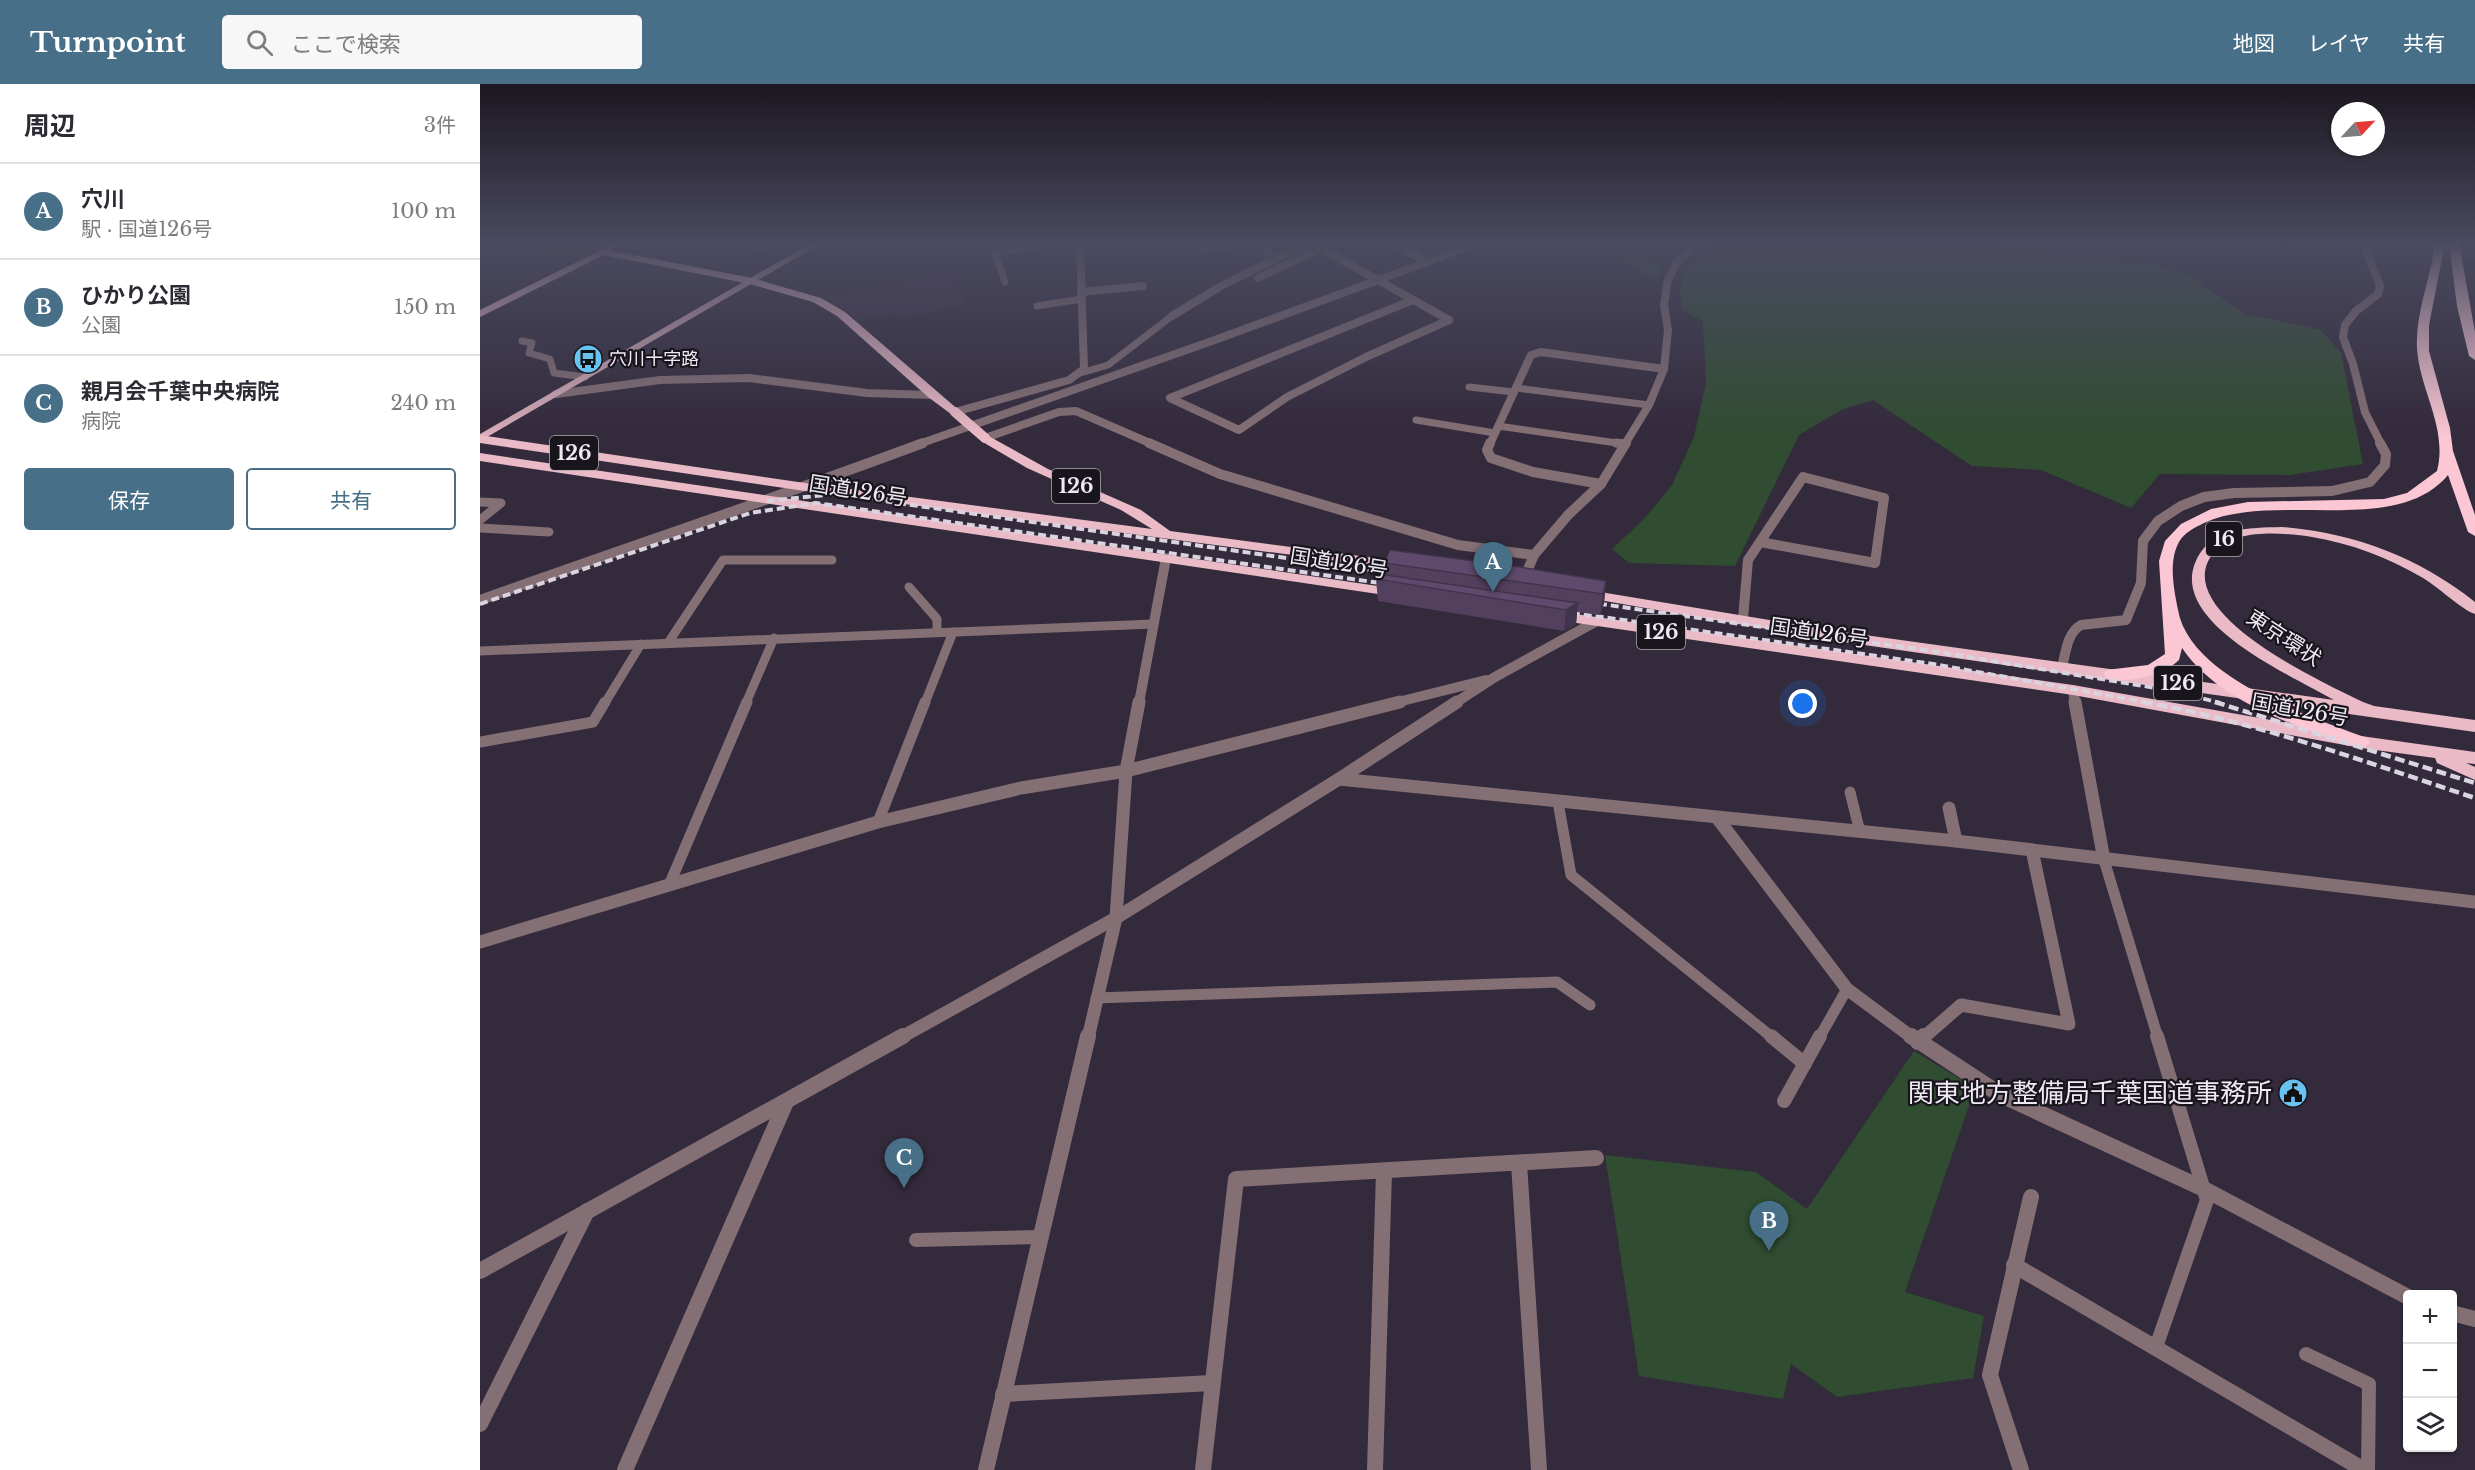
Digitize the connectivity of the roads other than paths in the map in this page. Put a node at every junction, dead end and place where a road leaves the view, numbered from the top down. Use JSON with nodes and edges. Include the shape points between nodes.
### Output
{"nodes":[{"id":1,"x":706,"y":308,"type":"edge"},
{"id":2,"x":830,"y":308,"type":"edge"},
{"id":3,"x":1082,"y":308,"type":"edge"},
{"id":4,"x":1186,"y":308,"type":"edge"},
{"id":5,"x":1301,"y":308,"type":"edge"},
{"id":6,"x":1394,"y":308,"type":"edge"},
{"id":7,"x":1427,"y":308,"type":"edge"},
{"id":8,"x":1664,"y":308,"type":"edge"},
{"id":9,"x":2360,"y":308,"type":"edge"},
{"id":10,"x":2428,"y":308,"type":"edge"},
{"id":11,"x":2463,"y":308,"type":"edge"},
{"id":12,"x":1172,"y":316,"type":"joint"},
{"id":13,"x":522,"y":341,"type":"dead end"},
{"id":14,"x":2475,"y":356,"type":"edge"},
{"id":15,"x":1664,"y":369,"type":"junction"},
{"id":16,"x":1077,"y":374,"type":"junction"},
{"id":17,"x":585,"y":377,"type":"junction"},
{"id":18,"x":1470,"y":387,"type":"dead end"},
{"id":19,"x":1515,"y":390,"type":"junction"},
{"id":20,"x":556,"y":394,"type":"junction"},
{"id":21,"x":932,"y":395,"type":"junction"},
{"id":22,"x":1649,"y":405,"type":"junction"},
{"id":23,"x":956,"y":412,"type":"junction"},
{"id":24,"x":1416,"y":420,"type":"dead end"},
{"id":25,"x":1496,"y":430,"type":"junction"},
{"id":26,"x":480,"y":438,"type":"edge"},
{"id":27,"x":985,"y":438,"type":"junction"},
{"id":28,"x":1624,"y":444,"type":"junction"},
{"id":29,"x":2448,"y":450,"type":"junction"},
{"id":30,"x":480,"y":456,"type":"edge"},
{"id":31,"x":1601,"y":484,"type":"junction"},
{"id":32,"x":805,"y":487,"type":"junction"},
{"id":33,"x":771,"y":499,"type":"junction"},
{"id":34,"x":480,"y":502,"type":"edge"},
{"id":35,"x":480,"y":520,"type":"edge"},
{"id":36,"x":480,"y":528,"type":"edge"},
{"id":37,"x":549,"y":531,"type":"dead end"},
{"id":38,"x":2475,"y":532,"type":"edge"},
{"id":39,"x":1167,"y":534,"type":"junction"},
{"id":40,"x":1760,"y":542,"type":"junction"},
{"id":41,"x":1534,"y":555,"type":"junction"},
{"id":42,"x":1166,"y":558,"type":"junction"},
{"id":43,"x":832,"y":560,"type":"dead end"},
{"id":44,"x":1416,"y":568,"type":"edge"},
{"id":45,"x":1522,"y":582,"type":"edge"},
{"id":46,"x":909,"y":587,"type":"dead end"},
{"id":47,"x":1565,"y":590,"type":"edge"},
{"id":48,"x":1409,"y":595,"type":"edge"},
{"id":49,"x":480,"y":600,"type":"edge"},
{"id":50,"x":2475,"y":609,"type":"edge"},
{"id":51,"x":1537,"y":614,"type":"edge"},
{"id":52,"x":1743,"y":618,"type":"junction"},
{"id":53,"x":1594,"y":622,"type":"junction"},
{"id":54,"x":2174,"y":622,"type":"junction"},
{"id":55,"x":1154,"y":624,"type":"junction"},
{"id":56,"x":937,"y":632,"type":"junction"},
{"id":57,"x":953,"y":632,"type":"junction"},
{"id":58,"x":774,"y":638,"type":"junction"},
{"id":59,"x":668,"y":643,"type":"junction"},
{"id":60,"x":641,"y":644,"type":"junction"},
{"id":61,"x":480,"y":651,"type":"edge"},
{"id":62,"x":2062,"y":667,"type":"junction"},
{"id":63,"x":2112,"y":674,"type":"junction"},
{"id":64,"x":1496,"y":677,"type":"junction"},
{"id":65,"x":2073,"y":690,"type":"junction"},
{"id":66,"x":2244,"y":692,"type":"junction"},
{"id":67,"x":2368,"y":710,"type":"junction"},
{"id":68,"x":2475,"y":726,"type":"edge"},
{"id":69,"x":484,"y":742,"type":"edge"},
{"id":70,"x":2361,"y":742,"type":"junction"},
{"id":71,"x":2417,"y":749,"type":"junction"},
{"id":72,"x":480,"y":753,"type":"edge"},
{"id":73,"x":2475,"y":758,"type":"edge"},
{"id":74,"x":1126,"y":771,"type":"junction"},
{"id":75,"x":2475,"y":774,"type":"edge"},
{"id":76,"x":1339,"y":779,"type":"junction"},
{"id":77,"x":1850,"y":792,"type":"dead end"},
{"id":78,"x":1558,"y":802,"type":"junction"},
{"id":79,"x":1949,"y":808,"type":"dead end"},
{"id":80,"x":1718,"y":819,"type":"junction"},
{"id":81,"x":878,"y":822,"type":"junction"},
{"id":82,"x":1860,"y":832,"type":"junction"},
{"id":83,"x":1956,"y":842,"type":"junction"},
{"id":84,"x":2032,"y":850,"type":"junction"},
{"id":85,"x":2104,"y":860,"type":"junction"},
{"id":86,"x":670,"y":883,"type":"junction"},
{"id":87,"x":2475,"y":902,"type":"edge"},
{"id":88,"x":1116,"y":918,"type":"junction"},
{"id":89,"x":480,"y":942,"type":"edge"},
{"id":90,"x":1847,"y":989,"type":"junction"},
{"id":91,"x":1096,"y":998,"type":"junction"},
{"id":92,"x":1590,"y":1005,"type":"dead end"},
{"id":93,"x":1918,"y":1042,"type":"junction"},
{"id":94,"x":1805,"y":1064,"type":"junction"},
{"id":95,"x":1784,"y":1101,"type":"dead end"},
{"id":96,"x":786,"y":1102,"type":"junction"},
{"id":97,"x":1596,"y":1158,"type":"dead end"},
{"id":98,"x":1519,"y":1164,"type":"junction"},
{"id":99,"x":1384,"y":1172,"type":"junction"},
{"id":100,"x":2204,"y":1189,"type":"junction"},
{"id":101,"x":2031,"y":1197,"type":"dead end"},
{"id":102,"x":587,"y":1211,"type":"junction"},
{"id":103,"x":1040,"y":1237,"type":"junction"},
{"id":104,"x":916,"y":1240,"type":"dead end"},
{"id":105,"x":2014,"y":1265,"type":"junction"},
{"id":106,"x":480,"y":1271,"type":"edge"},
{"id":107,"x":2403,"y":1294,"type":"edge"},
{"id":108,"x":2457,"y":1314,"type":"edge"},
{"id":109,"x":2475,"y":1319,"type":"edge"},
{"id":110,"x":2156,"y":1347,"type":"junction"},
{"id":111,"x":2306,"y":1354,"type":"dead end"},
{"id":112,"x":1212,"y":1383,"type":"junction"},
{"id":113,"x":1004,"y":1394,"type":"junction"},
{"id":114,"x":480,"y":1424,"type":"edge"},
{"id":115,"x":625,"y":1470,"type":"edge"},
{"id":116,"x":986,"y":1470,"type":"edge"},
{"id":117,"x":1203,"y":1470,"type":"edge"},
{"id":118,"x":1375,"y":1470,"type":"edge"},
{"id":119,"x":1539,"y":1470,"type":"edge"},
{"id":120,"x":2021,"y":1470,"type":"edge"},
{"id":121,"x":2366,"y":1470,"type":"edge"}],
"edges":[{"from":1,"to":17,"type":"main road"},
{"from":2,"to":21,"type":"highway","name":"国道126号","number":"126"},
{"from":3,"to":16,"type":"street","via":[[1084,369]]},
{"from":4,"to":12,"type":"street"},
{"from":5,"to":32,"type":"street"},
{"from":6,"to":7,"type":"street","via":[[1170,398],[1239,430],[1287,397],[1449,320]]},
{"from":8,"to":15,"type":"street","via":[[1668,330]]},
{"from":9,"to":62,"type":"street","via":[[2345,325],[2343,337],[2365,412],[2386,454],[2378,475],[2370,482],[2332,490],[2234,493],[2204,497],[2181,506],[2158,521],[2143,541],[2141,583],[2126,620],[2078,625],[2068,637]]},
{"from":10,"to":29,"type":"highway","via":[[2423,350]]},
{"from":11,"to":14,"type":"highway"},
{"from":12,"to":16,"type":"lane","via":[[1108,364]]},
{"from":13,"to":17,"type":"lane","via":[[532,343],[529,353],[550,358],[554,373]]},
{"from":15,"to":19,"type":"street","via":[[1540,352],[1531,355]]},
{"from":15,"to":22,"type":"street"},
{"from":16,"to":23,"type":"street","via":[[1069,380]]},
{"from":17,"to":20,"type":"main road"},
{"from":18,"to":19,"type":"lane"},
{"from":19,"to":22,"type":"lane"},
{"from":19,"to":25,"type":"street"},
{"from":20,"to":21,"type":"street","via":[[639,382],[749,378],[867,393]]},
{"from":20,"to":26,"type":"main road"},
{"from":21,"to":23,"type":"highway","name":"国道126号","number":"126"},
{"from":22,"to":28,"type":"street"},
{"from":23,"to":27,"type":"highway","name":"国道126号","number":"126","bridge":true},
{"from":24,"to":25,"type":"lane"},
{"from":25,"to":28,"type":"lane"},
{"from":25,"to":31,"type":"street","via":[[1487,450],[1491,458],[1533,472]]},
{"from":26,"to":32,"type":"highway","name":"国道126号","number":"126"},
{"from":27,"to":39,"type":"highway","name":"国道126号","number":"126","via":[[1012,456],[1128,508]]},
{"from":27,"to":41,"type":"street","via":[[1059,411],[1076,411],[1220,474],[1458,545]]},
{"from":28,"to":31,"type":"street"},
{"from":29,"to":38,"type":"highway"},
{"from":29,"to":54,"type":"highway","via":[[2444,472],[2417,494],[2397,500],[2359,505],[2254,506],[2197,519],[2180,531],[2169,546],[2166,583]]},
{"from":30,"to":33,"type":"highway","name":"国道126号","number":"126"},
{"from":31,"to":41,"type":"street"},
{"from":32,"to":33,"type":"street"},
{"from":32,"to":39,"type":"highway","name":"国道126号","number":"126"},
{"from":33,"to":42,"type":"highway","name":"国道126号","number":"126"},
{"from":33,"to":49,"type":"street"},
{"from":34,"to":35,"type":"lane","via":[[501,503]]},
{"from":36,"to":37,"type":"lane"},
{"from":39,"to":44,"type":"highway","name":"国道126号","number":"126"},
{"from":40,"to":40,"type":"street","via":[[1803,477],[1884,498],[1875,563]]},
{"from":40,"to":52,"type":"street","via":[[1748,560]]},
{"from":41,"to":45,"type":"street"},
{"from":42,"to":48,"type":"highway","name":"国道126号","number":"126"},
{"from":42,"to":55,"type":"street"},
{"from":43,"to":59,"type":"lane","via":[[723,560]]},
{"from":46,"to":56,"type":"lane","via":[[938,619]]},
{"from":47,"to":52,"type":"highway","name":"国道126号","number":"126"},
{"from":50,"to":67,"type":"highway","name":"東京環状","number":"16","via":[[2413,566],[2320,535],[2293,531],[2244,533],[2224,538],[2209,548],[2199,573],[2198,588],[2222,622],[2268,657]]},
{"from":51,"to":53,"type":"highway","name":"国道126号","number":"126"},
{"from":52,"to":62,"type":"highway","name":"国道126号","number":"126","via":[[1836,636]]},
{"from":53,"to":64,"type":"street"},
{"from":53,"to":65,"type":"highway","name":"国道126号","number":"126"},
{"from":54,"to":63,"type":"highway","via":[[2173,656],[2166,664],[2154,670]]},
{"from":54,"to":66,"type":"highway","via":[[2193,652]]},
{"from":55,"to":57,"type":"lane"},
{"from":55,"to":74,"type":"street"},
{"from":56,"to":57,"type":"lane"},
{"from":56,"to":58,"type":"lane"},
{"from":57,"to":81,"type":"lane"},
{"from":58,"to":59,"type":"lane"},
{"from":58,"to":86,"type":"lane"},
{"from":59,"to":60,"type":"lane"},
{"from":60,"to":61,"type":"lane"},
{"from":60,"to":69,"type":"lane","via":[[593,722]]},
{"from":62,"to":63,"type":"highway","name":"国道126号","number":"126"},
{"from":63,"to":66,"type":"highway","name":"国道126号","number":"126"},
{"from":64,"to":74,"type":"street"},
{"from":64,"to":76,"type":"street"},
{"from":65,"to":70,"type":"highway","name":"国道126号","number":"126"},
{"from":65,"to":85,"type":"street"},
{"from":66,"to":67,"type":"highway","name":"国道126号","number":"126"},
{"from":66,"to":70,"type":"highway","via":[[2300,720]]},
{"from":67,"to":68,"type":"highway","name":"東京環状","number":"16"},
{"from":69,"to":72,"type":"lane"},
{"from":70,"to":71,"type":"highway","name":"国道126号","number":"126"},
{"from":71,"to":73,"type":"highway","name":"国道126号","number":"126"},
{"from":71,"to":75,"type":"highway"},
{"from":74,"to":81,"type":"street","via":[[1021,788]]},
{"from":74,"to":88,"type":"street"},
{"from":76,"to":78,"type":"street"},
{"from":76,"to":88,"type":"street"},
{"from":77,"to":82,"type":"lane"},
{"from":78,"to":80,"type":"street"},
{"from":78,"to":94,"type":"lane","via":[[1571,875]]},
{"from":79,"to":83,"type":"street"},
{"from":80,"to":82,"type":"street"},
{"from":80,"to":90,"type":"street"},
{"from":81,"to":86,"type":"street"},
{"from":82,"to":83,"type":"street"},
{"from":83,"to":84,"type":"street"},
{"from":84,"to":85,"type":"street"},
{"from":84,"to":93,"type":"street","via":[[2069,1024],[1961,1005]]},
{"from":85,"to":87,"type":"street"},
{"from":85,"to":100,"type":"lane"},
{"from":86,"to":89,"type":"street"},
{"from":88,"to":91,"type":"street"},
{"from":88,"to":96,"type":"street"},
{"from":90,"to":93,"type":"street"},
{"from":90,"to":94,"type":"lane"},
{"from":91,"to":92,"type":"lane","via":[[1557,982]]},
{"from":91,"to":103,"type":"street"},
{"from":93,"to":100,"type":"street","via":[[2001,1095]]},
{"from":94,"to":95,"type":"lane"},
{"from":96,"to":102,"type":"street"},
{"from":96,"to":115,"type":"street"},
{"from":97,"to":98,"type":"street"},
{"from":98,"to":99,"type":"street"},
{"from":98,"to":119,"type":"street"},
{"from":99,"to":112,"type":"street","via":[[1236,1179]]},
{"from":99,"to":118,"type":"street"},
{"from":100,"to":107,"type":"street"},
{"from":100,"to":110,"type":"lane","via":[[2207,1200]]},
{"from":101,"to":105,"type":"street"},
{"from":102,"to":106,"type":"street"},
{"from":102,"to":114,"type":"street"},
{"from":103,"to":104,"type":"lane"},
{"from":103,"to":113,"type":"street"},
{"from":105,"to":110,"type":"street"},
{"from":105,"to":120,"type":"street","via":[[1990,1375]]},
{"from":108,"to":109,"type":"street"},
{"from":110,"to":121,"type":"street"},
{"from":111,"to":121,"type":"lane","via":[[2369,1384]]},
{"from":112,"to":113,"type":"street"},
{"from":112,"to":117,"type":"street"},
{"from":113,"to":116,"type":"street"}]}
